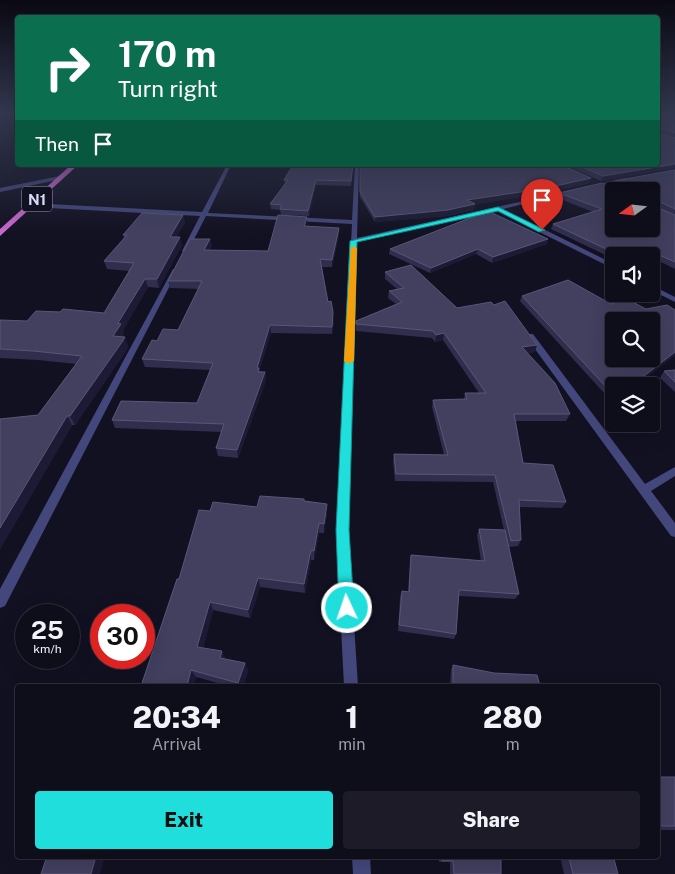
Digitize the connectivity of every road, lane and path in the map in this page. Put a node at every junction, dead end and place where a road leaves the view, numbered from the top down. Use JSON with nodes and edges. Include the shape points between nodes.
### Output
{"nodes":[{"id":1,"x":73,"y":167,"type":"edge"},
{"id":2,"x":228,"y":167,"type":"edge"},
{"id":3,"x":357,"y":167,"type":"edge"},
{"id":4,"x":60,"y":178,"type":"junction"},
{"id":5,"x":628,"y":179,"type":"edge"},
{"id":6,"x":591,"y":181,"type":"edge"},
{"id":7,"x":599,"y":184,"type":"junction"},
{"id":8,"x":605,"y":187,"type":"edge"},
{"id":9,"x":0,"y":190,"type":"edge"},
{"id":10,"x":30,"y":205,"type":"junction"},
{"id":11,"x":498,"y":209,"type":"junction"},
{"id":12,"x":205,"y":213,"type":"junction"},
{"id":13,"x":355,"y":222,"type":"junction"},
{"id":14,"x":0,"y":233,"type":"edge"},
{"id":15,"x":354,"y":241,"type":"junction"},
{"id":16,"x":605,"y":262,"type":"edge"},
{"id":17,"x":660,"y":292,"type":"edge"},
{"id":18,"x":675,"y":300,"type":"edge"},
{"id":19,"x":523,"y":326,"type":"edge"},
{"id":20,"x":675,"y":470,"type":"edge"},
{"id":21,"x":644,"y":490,"type":"junction"},
{"id":22,"x":675,"y":532,"type":"edge"},
{"id":23,"x":0,"y":602,"type":"edge"},
{"id":24,"x":351,"y":684,"type":"edge"},
{"id":25,"x":360,"y":859,"type":"edge"},
{"id":26,"x":362,"y":874,"type":"edge"}],
"edges":[{"from":1,"to":4,"type":"highway","number":"N1"},
{"from":2,"to":12,"type":"street"},
{"from":3,"to":13,"type":"street"},
{"from":4,"to":9,"type":"street"},
{"from":4,"to":10,"type":"highway","number":"N1"},
{"from":5,"to":7,"type":"street"},
{"from":6,"to":7,"type":"street"},
{"from":7,"to":8,"type":"street"},
{"from":7,"to":11,"type":"street"},
{"from":10,"to":12,"type":"street"},
{"from":10,"to":14,"type":"highway","number":"N1"},
{"from":11,"to":15,"type":"street"},
{"from":11,"to":16,"type":"street"},
{"from":12,"to":13,"type":"street"},
{"from":12,"to":23,"type":"street"},
{"from":13,"to":15,"type":"street"},
{"from":15,"to":24,"type":"street","via":[[342,530]]},
{"from":17,"to":18,"type":"street"},
{"from":19,"to":21,"type":"street"},
{"from":20,"to":21,"type":"street"},
{"from":21,"to":22,"type":"street"},
{"from":25,"to":26,"type":"street"}]}
